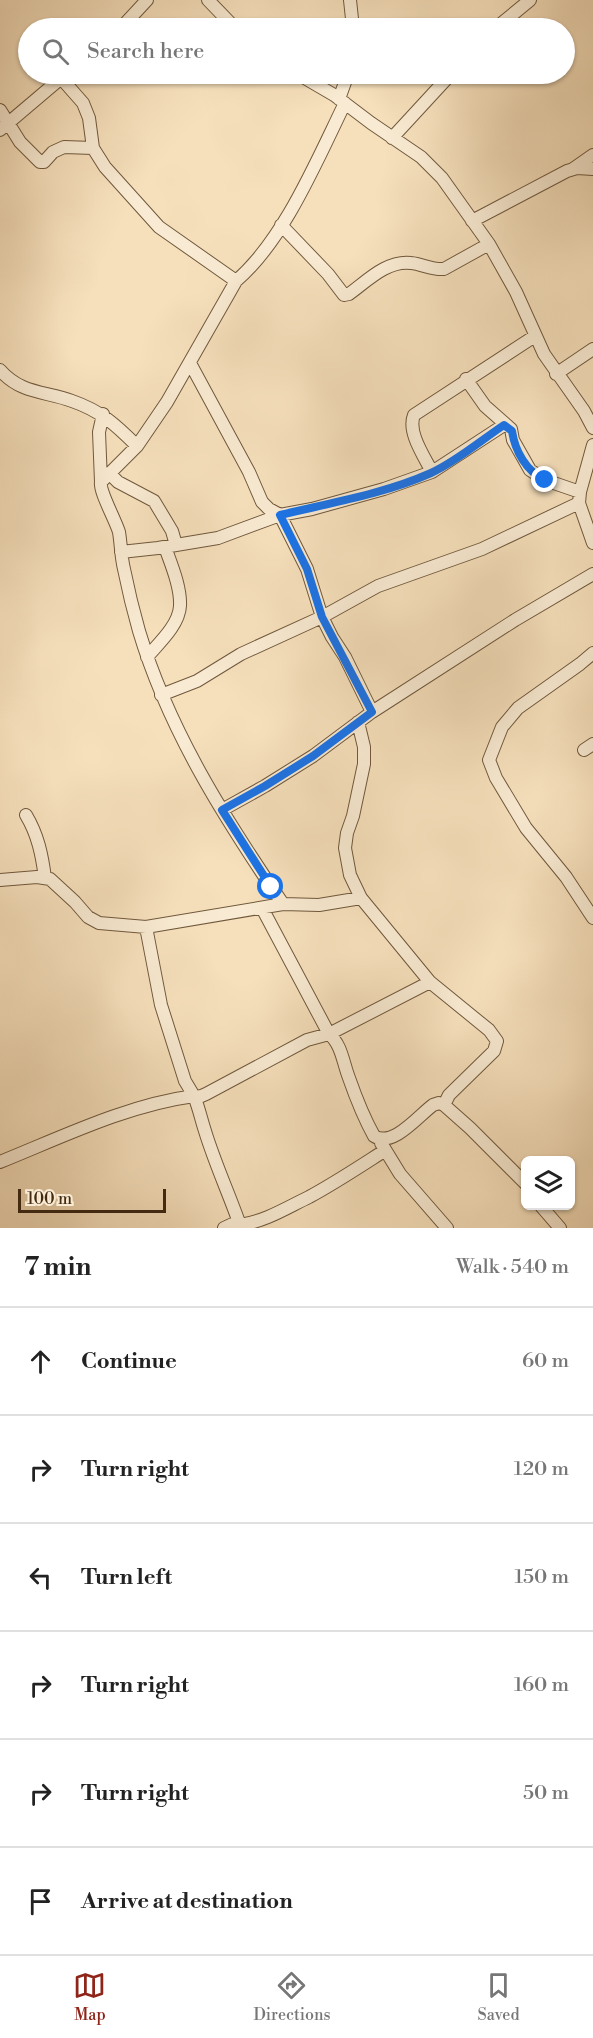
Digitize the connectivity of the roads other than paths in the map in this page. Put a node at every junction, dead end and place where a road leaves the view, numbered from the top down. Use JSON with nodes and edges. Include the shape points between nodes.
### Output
{"nodes":[{"id":1,"x":147,"y":0,"type":"edge"},
{"id":2,"x":208,"y":0,"type":"edge"},
{"id":3,"x":350,"y":0,"type":"edge"},
{"id":4,"x":530,"y":0,"type":"edge"},
{"id":5,"x":130,"y":18,"type":"edge"},
{"id":6,"x":225,"y":18,"type":"edge"},
{"id":7,"x":352,"y":18,"type":"edge"},
{"id":8,"x":508,"y":18,"type":"edge"},
{"id":9,"x":55,"y":84,"type":"edge"},
{"id":10,"x":69,"y":84,"type":"edge"},
{"id":11,"x":314,"y":84,"type":"edge"},
{"id":12,"x":346,"y":84,"type":"edge"},
{"id":13,"x":442,"y":84,"type":"edge"},
{"id":14,"x":342,"y":101,"type":"junction"},
{"id":15,"x":0,"y":110,"type":"edge"},
{"id":16,"x":4,"y":127,"type":"edge"},
{"id":17,"x":392,"y":138,"type":"junction"},
{"id":18,"x":93,"y":148,"type":"junction"},
{"id":19,"x":593,"y":155,"type":"edge"},
{"id":20,"x":573,"y":169,"type":"junction"},
{"id":21,"x":593,"y":169,"type":"edge"},
{"id":22,"x":472,"y":221,"type":"junction"},
{"id":23,"x":281,"y":225,"type":"junction"},
{"id":24,"x":489,"y":244,"type":"junction"},
{"id":25,"x":236,"y":281,"type":"junction"},
{"id":26,"x":535,"y":336,"type":"junction"},
{"id":27,"x":593,"y":349,"type":"edge"},
{"id":28,"x":190,"y":363,"type":"junction"},
{"id":29,"x":0,"y":370,"type":"edge"},
{"id":30,"x":556,"y":374,"type":"junction"},
{"id":31,"x":466,"y":379,"type":"junction"},
{"id":32,"x":588,"y":411,"type":"edge"},
{"id":33,"x":103,"y":414,"type":"junction"},
{"id":34,"x":504,"y":425,"type":"junction"},
{"id":35,"x":593,"y":428,"type":"edge"},
{"id":36,"x":593,"y":445,"type":"edge"},
{"id":37,"x":137,"y":446,"type":"junction"},
{"id":38,"x":432,"y":472,"type":"junction"},
{"id":39,"x":105,"y":477,"type":"junction"},
{"id":40,"x":583,"y":491,"type":"edge"},
{"id":41,"x":280,"y":515,"type":"junction"},
{"id":42,"x":593,"y":543,"type":"edge"},
{"id":43,"x":170,"y":546,"type":"junction"},
{"id":44,"x":121,"y":552,"type":"junction"},
{"id":45,"x":593,"y":574,"type":"edge"},
{"id":46,"x":322,"y":617,"type":"junction"},
{"id":47,"x":593,"y":653,"type":"edge"},
{"id":48,"x":147,"y":657,"type":"junction"},
{"id":49,"x":161,"y":695,"type":"junction"},
{"id":50,"x":372,"y":712,"type":"junction"},
{"id":51,"x":358,"y":722,"type":"junction"},
{"id":52,"x":222,"y":810,"type":"junction"},
{"id":53,"x":26,"y":815,"type":"dead end"},
{"id":54,"x":45,"y":878,"type":"junction"},
{"id":55,"x":0,"y":880,"type":"edge"},
{"id":56,"x":361,"y":897,"type":"junction"},
{"id":57,"x":284,"y":904,"type":"junction"},
{"id":58,"x":262,"y":908,"type":"junction"},
{"id":59,"x":593,"y":918,"type":"edge"},
{"id":60,"x":146,"y":927,"type":"junction"},
{"id":61,"x":430,"y":982,"type":"junction"},
{"id":62,"x":329,"y":1034,"type":"junction"},
{"id":63,"x":194,"y":1096,"type":"junction"},
{"id":64,"x":444,"y":1105,"type":"junction"},
{"id":65,"x":382,"y":1145,"type":"junction"},
{"id":66,"x":0,"y":1162,"type":"edge"},
{"id":67,"x":521,"y":1181,"type":"edge"},
{"id":68,"x":544,"y":1210,"type":"edge"},
{"id":69,"x":240,"y":1225,"type":"edge"},
{"id":70,"x":224,"y":1228,"type":"edge"},
{"id":71,"x":447,"y":1228,"type":"edge"},
{"id":72,"x":560,"y":1228,"type":"edge"}],
"edges":[{"from":1,"to":5,"type":"street"},
{"from":2,"to":6,"type":"street"},
{"from":3,"to":7,"type":"street"},
{"from":4,"to":8,"type":"street"},
{"from":9,"to":16,"type":"street"},
{"from":10,"to":18,"type":"street","via":[[89,118]]},
{"from":11,"to":14,"type":"street"},
{"from":12,"to":14,"type":"street"},
{"from":13,"to":17,"type":"street"},
{"from":14,"to":17,"type":"street"},
{"from":14,"to":23,"type":"street","via":[[308,179]]},
{"from":15,"to":16,"type":"street"},
{"from":16,"to":18,"type":"street","via":[[40,162],[64,147]]},
{"from":17,"to":22,"type":"street","via":[[421,157],[442,178]]},
{"from":18,"to":25,"type":"street","via":[[105,167],[159,226]]},
{"from":19,"to":20,"type":"street"},
{"from":20,"to":21,"type":"street"},
{"from":20,"to":22,"type":"street"},
{"from":22,"to":24,"type":"street"},
{"from":23,"to":24,"type":"street","via":[[344,295],[401,262],[444,269]]},
{"from":23,"to":25,"type":"street","via":[[268,247]]},
{"from":24,"to":26,"type":"street"},
{"from":25,"to":28,"type":"street"},
{"from":26,"to":30,"type":"street"},
{"from":26,"to":31,"type":"street"},
{"from":27,"to":30,"type":"street"},
{"from":28,"to":37,"type":"street"},
{"from":28,"to":41,"type":"street","via":[[262,502]]},
{"from":29,"to":33,"type":"street","via":[[14,383]]},
{"from":30,"to":32,"type":"street"},
{"from":31,"to":34,"type":"street"},
{"from":31,"to":38,"type":"street","via":[[414,415],[411,423]]},
{"from":32,"to":35,"type":"street"},
{"from":33,"to":37,"type":"street"},
{"from":33,"to":39,"type":"street","via":[[99,432]]},
{"from":34,"to":38,"type":"street"},
{"from":34,"to":40,"type":"street","via":[[512,431],[530,470],[545,480]]},
{"from":36,"to":40,"type":"street"},
{"from":37,"to":39,"type":"street"},
{"from":38,"to":41,"type":"street","via":[[384,489]]},
{"from":39,"to":43,"type":"street","via":[[154,501],[172,531]]},
{"from":39,"to":44,"type":"street","via":[[100,488],[114,516]]},
{"from":40,"to":42,"type":"street"},
{"from":40,"to":46,"type":"street","via":[[482,549],[378,586]]},
{"from":41,"to":43,"type":"street","via":[[218,538]]},
{"from":41,"to":46,"type":"street","via":[[307,569]]},
{"from":43,"to":44,"type":"street"},
{"from":43,"to":48,"type":"street","via":[[180,607],[164,638]]},
{"from":44,"to":48,"type":"street"},
{"from":45,"to":50,"type":"street"},
{"from":46,"to":49,"type":"street","via":[[241,654],[197,681]]},
{"from":46,"to":50,"type":"street"},
{"from":47,"to":59,"type":"street","via":[[509,716],[489,760],[526,828]]},
{"from":48,"to":49,"type":"street"},
{"from":49,"to":52,"type":"street"},
{"from":50,"to":51,"type":"street"},
{"from":51,"to":52,"type":"street","via":[[313,756]]},
{"from":51,"to":56,"type":"street","via":[[364,764],[345,848],[350,875]]},
{"from":52,"to":57,"type":"street"},
{"from":53,"to":54,"type":"street","via":[[35,829]]},
{"from":54,"to":55,"type":"street"},
{"from":54,"to":60,"type":"street","via":[[99,923]]},
{"from":56,"to":57,"type":"street","via":[[319,905]]},
{"from":56,"to":61,"type":"street"},
{"from":57,"to":58,"type":"street"},
{"from":58,"to":60,"type":"street"},
{"from":58,"to":62,"type":"street"},
{"from":60,"to":63,"type":"street","via":[[161,1005],[185,1082]]},
{"from":61,"to":62,"type":"street"},
{"from":61,"to":64,"type":"street","via":[[497,1041],[495,1051]]},
{"from":62,"to":63,"type":"street","via":[[307,1040],[206,1094]]},
{"from":62,"to":65,"type":"street","via":[[341,1051],[369,1127]]},
{"from":63,"to":66,"type":"street","via":[[143,1107]]},
{"from":63,"to":69,"type":"street"},
{"from":64,"to":65,"type":"street","via":[[433,1105]]},
{"from":64,"to":67,"type":"street"},
{"from":65,"to":69,"type":"street","via":[[324,1190],[280,1213]]},
{"from":65,"to":71,"type":"street","via":[[403,1179]]},
{"from":68,"to":72,"type":"street"},
{"from":69,"to":70,"type":"street"}]}
